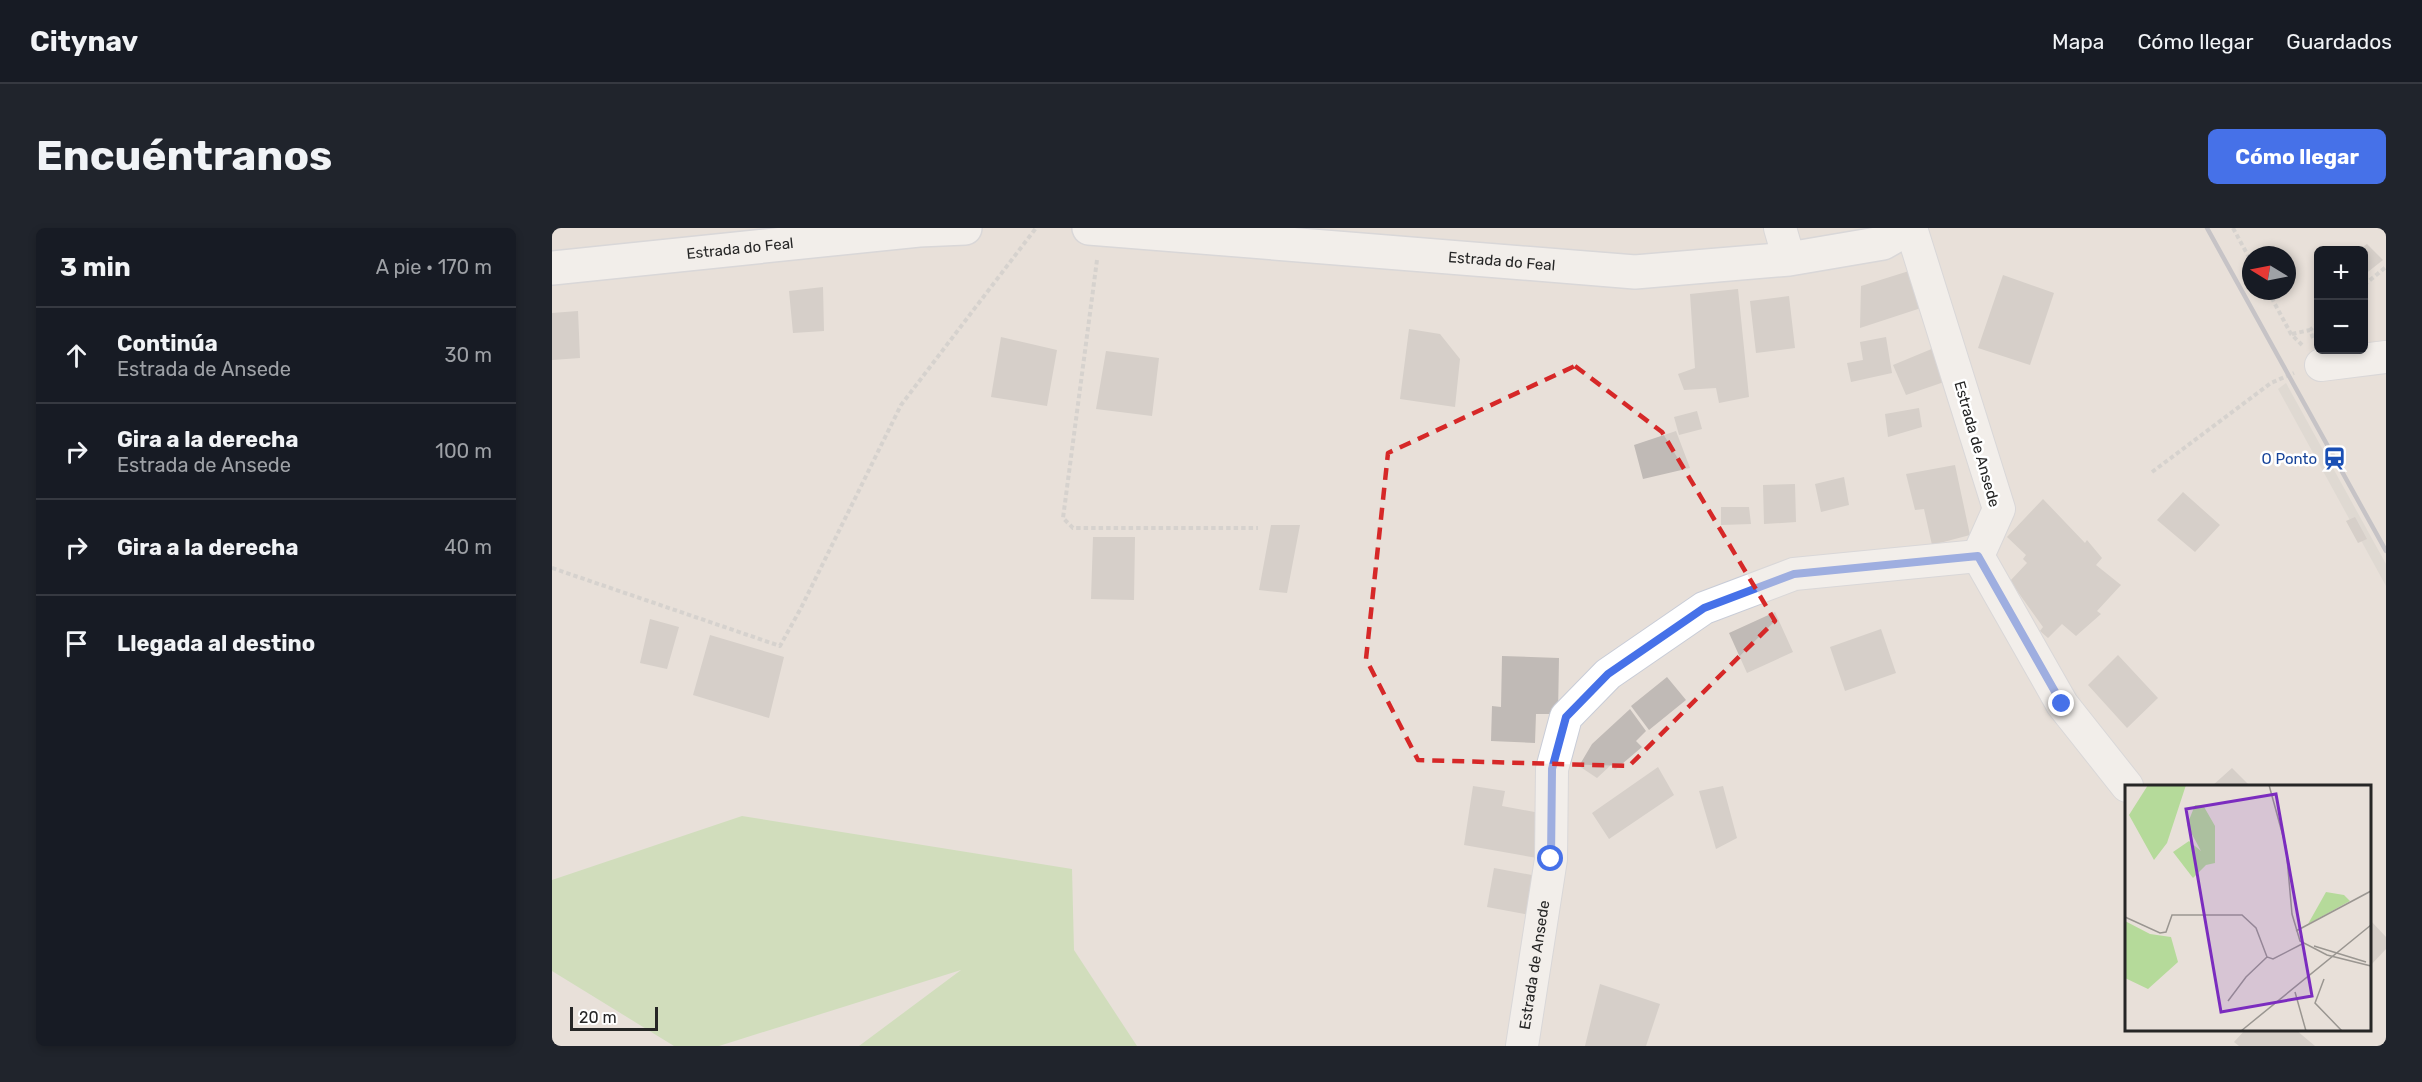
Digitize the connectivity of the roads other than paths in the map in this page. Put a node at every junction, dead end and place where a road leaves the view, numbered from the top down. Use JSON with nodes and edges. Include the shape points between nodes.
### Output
{"nodes":[{"id":1,"x":964,"y":228,"type":"edge"},
{"id":2,"x":1780,"y":228,"type":"edge"},
{"id":3,"x":1910,"y":228,"type":"edge"},
{"id":4,"x":1095,"y":229,"type":"edge"},
{"id":5,"x":1789,"y":260,"type":"junction"},
{"id":6,"x":552,"y":268,"type":"edge"},
{"id":7,"x":2386,"y":357,"type":"edge"},
{"id":8,"x":2321,"y":365,"type":"road end"},
{"id":9,"x":1978,"y":556,"type":"junction"},
{"id":10,"x":2126,"y":785,"type":"edge"},
{"id":11,"x":1522,"y":1046,"type":"edge"}],
"edges":[{"from":1,"to":6,"type":"main road","name":"Estrada do Feal"},
{"from":2,"to":5,"type":"street"},
{"from":3,"to":5,"type":"main road","name":"Estrada do Feal","via":[[1883,243]]},
{"from":3,"to":9,"type":"street","name":"Estrada de Ansede","via":[[1999,509]]},
{"from":4,"to":5,"type":"main road","name":"Estrada do Feal","via":[[1635,272]]},
{"from":7,"to":8,"type":"street"},
{"from":9,"to":10,"type":"street","via":[[2062,704]]},
{"from":9,"to":11,"type":"street","name":"Estrada de Ansede","via":[[1794,574],[1704,608],[1608,674],[1566,717],[1552,769],[1551,859]]}]}
